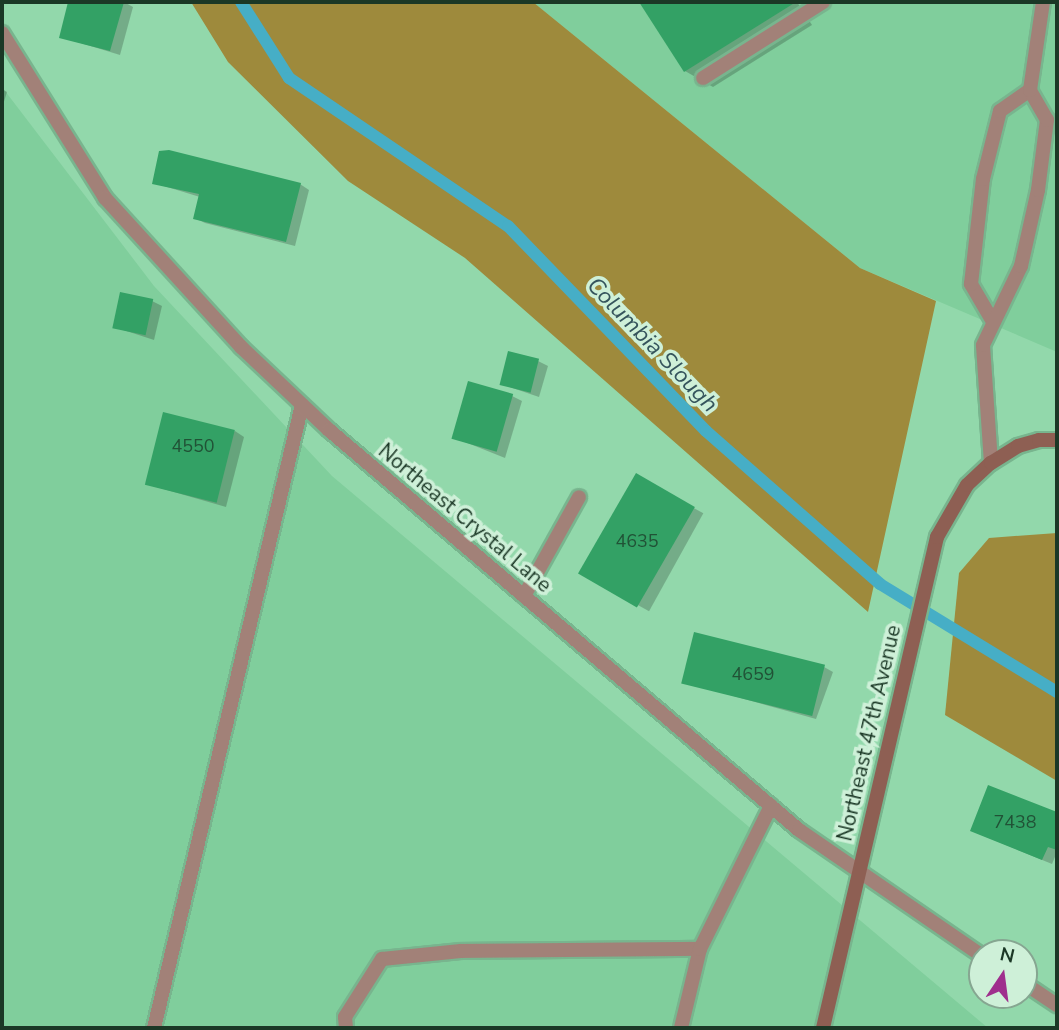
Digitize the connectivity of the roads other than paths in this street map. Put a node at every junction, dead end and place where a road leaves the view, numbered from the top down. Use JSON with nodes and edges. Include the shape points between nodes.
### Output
{"nodes":[{"id":1,"x":823,"y":2,"type":"edge"},
{"id":2,"x":1043,"y":2,"type":"edge"},
{"id":3,"x":2,"y":33,"type":"edge"},
{"id":4,"x":703,"y":78,"type":"dead end"},
{"id":5,"x":1030,"y":90,"type":"junction"},
{"id":6,"x":992,"y":320,"type":"junction"},
{"id":7,"x":302,"y":405,"type":"junction"},
{"id":8,"x":1057,"y":440,"type":"edge"},
{"id":9,"x":991,"y":463,"type":"junction"},
{"id":10,"x":579,"y":497,"type":"dead end"},
{"id":11,"x":524,"y":596,"type":"junction"},
{"id":12,"x":771,"y":806,"type":"junction"},
{"id":13,"x":859,"y":873,"type":"junction"},
{"id":14,"x":968,"y":947,"type":"edge"},
{"id":15,"x":701,"y":949,"type":"junction"},
{"id":16,"x":1038,"y":992,"type":"edge"},
{"id":17,"x":1057,"y":1005,"type":"edge"},
{"id":18,"x":154,"y":1028,"type":"edge"},
{"id":19,"x":346,"y":1028,"type":"edge"},
{"id":20,"x":681,"y":1028,"type":"edge"},
{"id":21,"x":823,"y":1028,"type":"edge"}],
"edges":[{"from":1,"to":4,"type":"street"},
{"from":2,"to":5,"type":"street"},
{"from":3,"to":7,"type":"street","name":"Northeast Crystal Lane","via":[[105,198],[222,327]]},
{"from":5,"to":6,"type":"street","via":[[1047,120],[1038,190],[1021,266]]},
{"from":5,"to":6,"type":"street","via":[[1000,111],[983,178],[971,284]]},
{"from":6,"to":9,"type":"street","via":[[983,345]]},
{"from":7,"to":11,"type":"street","name":"Northeast Crystal Lane"},
{"from":7,"to":18,"type":"street"},
{"from":8,"to":9,"type":"street","name":"Northeast 47th Avenue","via":[[1039,439],[1018,446]]},
{"from":9,"to":13,"type":"street","name":"Northeast 47th Avenue","via":[[967,485],[949,513],[928,569]]},
{"from":10,"to":11,"type":"street"},
{"from":11,"to":12,"type":"street","name":"Northeast Crystal Lane"},
{"from":12,"to":13,"type":"street","name":"Northeast Crystal Lane"},
{"from":12,"to":15,"type":"street"},
{"from":13,"to":14,"type":"street","name":"Northeast Crystal Lane"},
{"from":13,"to":21,"type":"street","name":"Northeast 47th Avenue"},
{"from":15,"to":19,"type":"street","via":[[461,951],[382,959],[345,1017]]},
{"from":15,"to":20,"type":"street"},
{"from":16,"to":17,"type":"street"}]}
